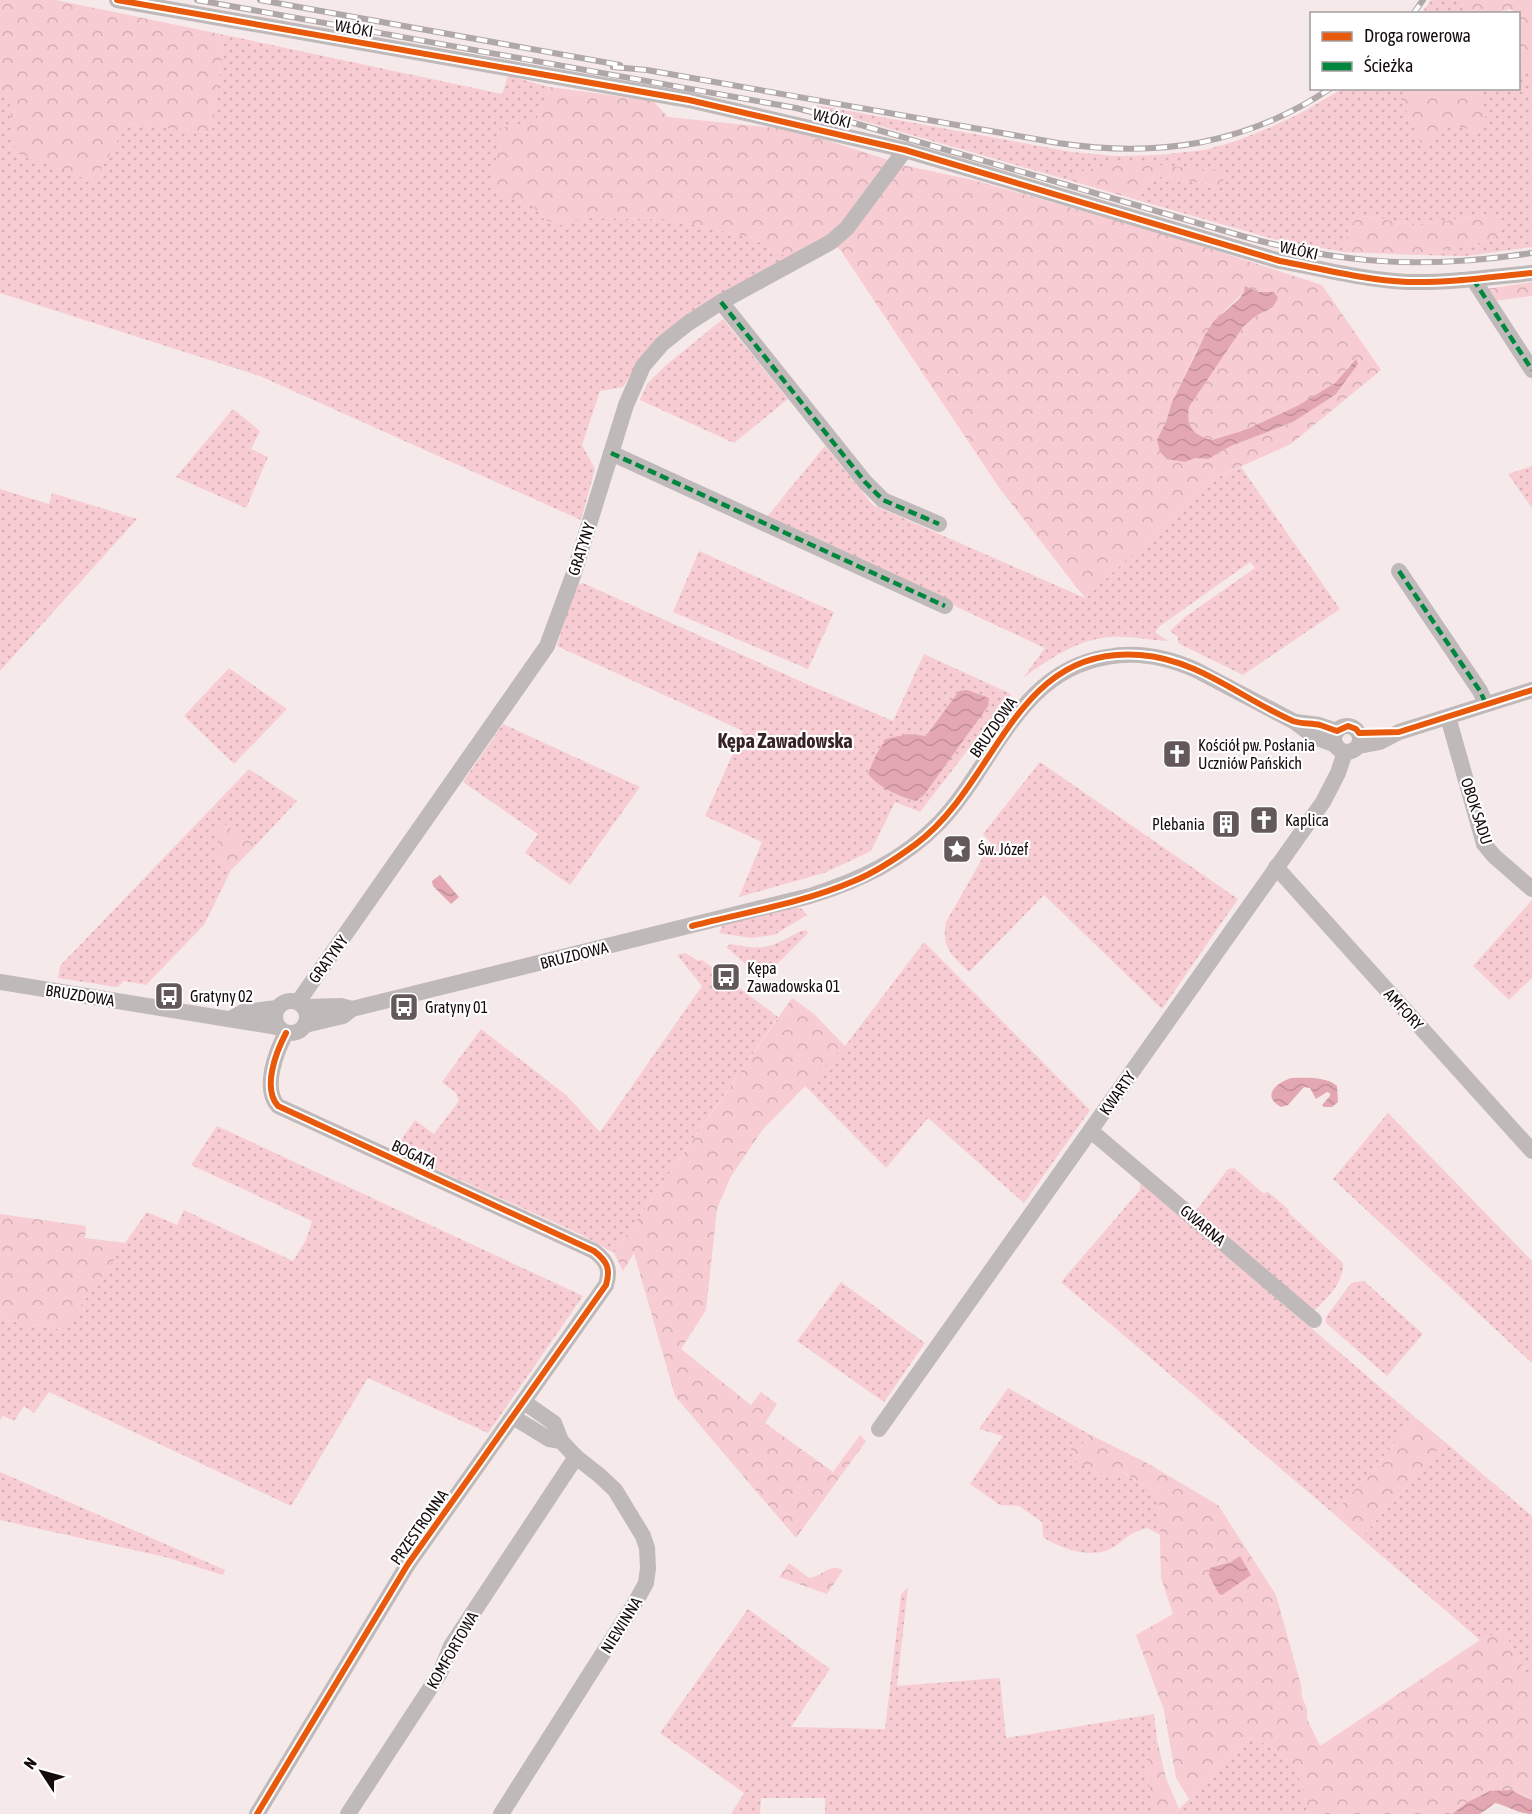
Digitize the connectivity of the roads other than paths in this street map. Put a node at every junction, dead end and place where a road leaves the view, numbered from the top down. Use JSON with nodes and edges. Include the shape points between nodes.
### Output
{"nodes":[{"id":1,"x":117,"y":0,"type":"edge"},
{"id":2,"x":905,"y":150,"type":"junction"},
{"id":3,"x":1532,"y":273,"type":"edge"},
{"id":4,"x":1473,"y":279,"type":"junction"},
{"id":5,"x":721,"y":302,"type":"junction"},
{"id":6,"x":1532,"y":370,"type":"edge"},
{"id":7,"x":611,"y":453,"type":"junction"},
{"id":8,"x":939,"y":524,"type":"dead end"},
{"id":9,"x":1399,"y":571,"type":"dead end"},
{"id":10,"x":945,"y":606,"type":"dead end"},
{"id":11,"x":1532,"y":690,"type":"edge"},
{"id":12,"x":1486,"y":704,"type":"junction"},
{"id":13,"x":1448,"y":717,"type":"junction"},
{"id":14,"x":1347,"y":741,"type":"junction"},
{"id":15,"x":1276,"y":867,"type":"junction"},
{"id":16,"x":1532,"y":890,"type":"edge"},
{"id":17,"x":0,"y":982,"type":"edge"},
{"id":18,"x":301,"y":1005,"type":"junction"},
{"id":19,"x":277,"y":1008,"type":"junction"},
{"id":20,"x":352,"y":1009,"type":"junction"},
{"id":21,"x":232,"y":1018,"type":"junction"},
{"id":22,"x":305,"y":1025,"type":"junction"},
{"id":23,"x":282,"y":1030,"type":"junction"},
{"id":24,"x":1091,"y":1131,"type":"junction"},
{"id":25,"x":1532,"y":1151,"type":"edge"},
{"id":26,"x":607,"y":1263,"type":"joint"},
{"id":27,"x":1314,"y":1320,"type":"dead end"},
{"id":28,"x":524,"y":1402,"type":"junction"},
{"id":29,"x":513,"y":1417,"type":"junction"},
{"id":30,"x":879,"y":1429,"type":"dead end"},
{"id":31,"x":561,"y":1441,"type":"junction"},
{"id":32,"x":576,"y":1457,"type":"junction"},
{"id":33,"x":257,"y":1814,"type":"edge"},
{"id":34,"x":348,"y":1814,"type":"edge"},
{"id":35,"x":501,"y":1814,"type":"edge"}],
"edges":[{"from":1,"to":2,"type":"street","name":"WŁÓKI","via":[[689,100]]},
{"from":2,"to":4,"type":"street","name":"WŁÓKI","via":[[1281,261],[1388,280]]},
{"from":2,"to":5,"type":"street","name":"GRATYNY","via":[[847,228],[831,242]]},
{"from":3,"to":4,"type":"street","name":"WŁÓKI"},
{"from":4,"to":6,"type":"street"},
{"from":5,"to":7,"type":"street","name":"GRATYNY","via":[[662,344],[643,366]]},
{"from":5,"to":8,"type":"street","via":[[865,482],[883,500]]},
{"from":7,"to":10,"type":"street"},
{"from":7,"to":18,"type":"street","name":"GRATYNY","via":[[547,646]]},
{"from":9,"to":12,"type":"street"},
{"from":11,"to":12,"type":"street","name":"BRUZDOWA"},
{"from":12,"to":13,"type":"street","name":"BRUZDOWA"},
{"from":13,"to":14,"type":"street","name":"BRUZDOWA","via":[[1380,742]]},
{"from":13,"to":16,"type":"street","name":"OBOK SADU","via":[[1484,844]]},
{"from":14,"to":15,"type":"street","name":"KWARTY","via":[[1338,773],[1323,802]]},
{"from":14,"to":20,"type":"street","name":"BRUZDOWA","via":[[1319,725],[1295,722],[1196,670],[1168,660],[1125,654],[1082,663],[1036,692],[1005,730],[963,796],[937,825],[892,860],[855,881],[810,896]]},
{"from":15,"to":24,"type":"street","name":"KWARTY"},
{"from":15,"to":25,"type":"street","name":"AMFORY"},
{"from":17,"to":21,"type":"street","name":"BRUZDOWA"},
{"from":18,"to":19,"type":"street","via":[[285,1002]]},
{"from":18,"to":20,"type":"street","name":"BRUZDOWA"},
{"from":18,"to":22,"type":"street","via":[[308,1017]]},
{"from":19,"to":21,"type":"street","name":"BRUZDOWA","via":[[243,1012]]},
{"from":19,"to":23,"type":"street","via":[[274,1018]]},
{"from":20,"to":22,"type":"street","name":"BRUZDOWA","via":[[343,1016]]},
{"from":21,"to":23,"type":"street","name":"BRUZDOWA"},
{"from":22,"to":23,"type":"street","via":[[297,1033]]},
{"from":23,"to":26,"type":"street","name":"BOGATA","via":[[271,1096],[278,1106],[594,1251]]},
{"from":24,"to":27,"type":"street","name":"GWARNA"},
{"from":24,"to":30,"type":"street","name":"KWARTY"},
{"from":26,"to":28,"type":"street","name":"PRZESTRONNA","via":[[606,1285]]},
{"from":28,"to":29,"type":"street","name":"PRZESTRONNA"},
{"from":28,"to":31,"type":"street","name":"NIEWINNA","via":[[554,1423]]},
{"from":29,"to":31,"type":"street","name":"NIEWINNA"},
{"from":29,"to":33,"type":"street","name":"PRZESTRONNA","via":[[408,1564]]},
{"from":31,"to":32,"type":"street","name":"NIEWINNA"},
{"from":32,"to":34,"type":"street","name":"KOMFORTOWA","via":[[451,1646],[440,1673]]},
{"from":32,"to":35,"type":"street","name":"NIEWINNA","via":[[615,1490],[643,1536],[646,1583]]}]}
